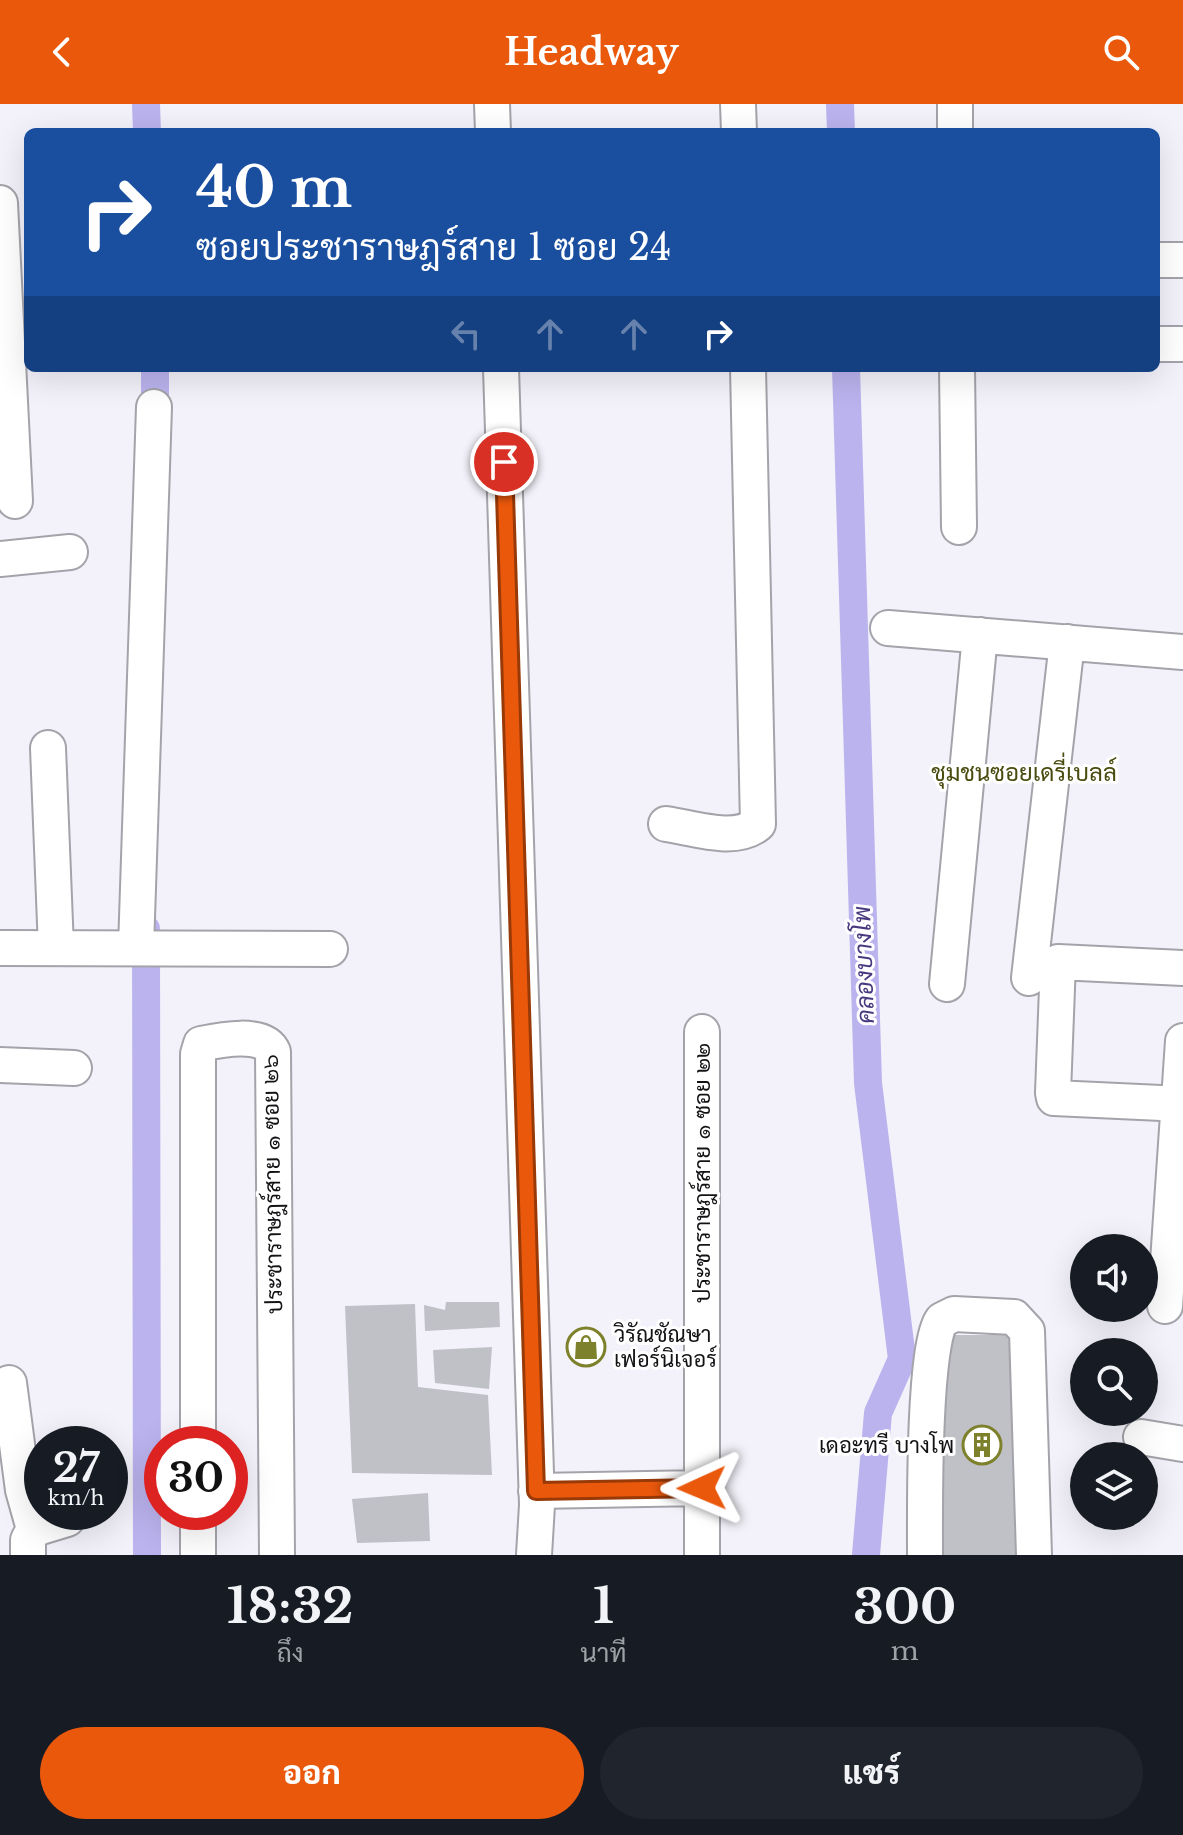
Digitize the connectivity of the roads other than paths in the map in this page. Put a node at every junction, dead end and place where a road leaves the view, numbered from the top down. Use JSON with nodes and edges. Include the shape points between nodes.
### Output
{"nodes":[{"id":1,"x":492,"y":104,"type":"edge"},
{"id":2,"x":738,"y":104,"type":"edge"},
{"id":3,"x":955,"y":104,"type":"edge"},
{"id":4,"x":493,"y":128,"type":"edge"},
{"id":5,"x":739,"y":128,"type":"edge"},
{"id":6,"x":955,"y":128,"type":"edge"},
{"id":7,"x":0,"y":203,"type":"edge"},
{"id":8,"x":1160,"y":260,"type":"edge"},
{"id":9,"x":1183,"y":260,"type":"edge"},
{"id":10,"x":1160,"y":344,"type":"edge"},
{"id":11,"x":1183,"y":344,"type":"edge"},
{"id":12,"x":501,"y":372,"type":"edge"},
{"id":13,"x":748,"y":372,"type":"edge"},
{"id":14,"x":957,"y":372,"type":"edge"},
{"id":15,"x":154,"y":407,"type":"dead end"},
{"id":16,"x":15,"y":501,"type":"dead end"},
{"id":17,"x":959,"y":527,"type":"dead end"},
{"id":18,"x":70,"y":552,"type":"dead end"},
{"id":19,"x":0,"y":559,"type":"edge"},
{"id":20,"x":888,"y":628,"type":"dead end"},
{"id":21,"x":980,"y":635,"type":"junction"},
{"id":22,"x":1067,"y":642,"type":"junction"},
{"id":23,"x":1183,"y":652,"type":"edge"},
{"id":24,"x":48,"y":748,"type":"dead end"},
{"id":25,"x":666,"y":824,"type":"dead end"},
{"id":26,"x":0,"y":948,"type":"edge"},
{"id":27,"x":56,"y":948,"type":"junction"},
{"id":28,"x":147,"y":948,"type":"junction"},
{"id":29,"x":330,"y":949,"type":"dead end"},
{"id":30,"x":1183,"y":968,"type":"edge"},
{"id":31,"x":1029,"y":978,"type":"dead end"},
{"id":32,"x":947,"y":984,"type":"dead end"},
{"id":33,"x":702,"y":1032,"type":"dead end"},
{"id":34,"x":1183,"y":1041,"type":"edge"},
{"id":35,"x":0,"y":1065,"type":"edge"},
{"id":36,"x":74,"y":1068,"type":"dead end"},
{"id":37,"x":1181,"y":1104,"type":"edge"},
{"id":38,"x":1165,"y":1306,"type":"dead end"},
{"id":39,"x":9,"y":1383,"type":"dead end"},
{"id":40,"x":198,"y":1426,"type":"edge"},
{"id":41,"x":1141,"y":1437,"type":"dead end"},
{"id":42,"x":1183,"y":1444,"type":"edge"},
{"id":43,"x":702,"y":1488,"type":"junction"},
{"id":44,"x":536,"y":1491,"type":"junction"},
{"id":45,"x":50,"y":1530,"type":"edge"},
{"id":46,"x":198,"y":1530,"type":"edge"},
{"id":47,"x":31,"y":1542,"type":"edge"},
{"id":48,"x":198,"y":1555,"type":"edge"},
{"id":49,"x":277,"y":1555,"type":"edge"},
{"id":50,"x":534,"y":1555,"type":"edge"},
{"id":51,"x":702,"y":1555,"type":"edge"},
{"id":52,"x":925,"y":1555,"type":"edge"},
{"id":53,"x":1034,"y":1555,"type":"edge"}],
"edges":[{"from":1,"to":4,"type":"street"},
{"from":2,"to":5,"type":"street"},
{"from":3,"to":6,"type":"street"},
{"from":7,"to":16,"type":"street"},
{"from":8,"to":9,"type":"street"},
{"from":10,"to":11,"type":"street"},
{"from":12,"to":44,"type":"street"},
{"from":13,"to":25,"type":"street","via":[[758,824],[748,833],[731,833]]},
{"from":14,"to":17,"type":"street"},
{"from":15,"to":28,"type":"street"},
{"from":18,"to":19,"type":"street"},
{"from":20,"to":21,"type":"street"},
{"from":21,"to":22,"type":"street"},
{"from":21,"to":32,"type":"street"},
{"from":22,"to":23,"type":"street"},
{"from":22,"to":31,"type":"street"},
{"from":24,"to":27,"type":"street"},
{"from":26,"to":27,"type":"street"},
{"from":27,"to":28,"type":"street"},
{"from":28,"to":29,"type":"street"},
{"from":30,"to":37,"type":"street","via":[[1058,962],[1053,1093],[1054,1098]]},
{"from":33,"to":43,"type":"street","name":"ประชาราษฎร์สาย ๑ ซอย ๒๒"},
{"from":34,"to":37,"type":"street"},
{"from":35,"to":36,"type":"street"},
{"from":37,"to":38,"type":"street"},
{"from":39,"to":47,"type":"street"},
{"from":40,"to":49,"type":"street","name":"ประชาราษฎร์สาย ๑ ซอย ๒๖","via":[[198,1054],[201,1044],[260,1040],[273,1052]]},
{"from":41,"to":42,"type":"street"},
{"from":43,"to":44,"type":"street"},
{"from":43,"to":51,"type":"street","name":"ประชาราษฎร์สาย ๑ ซอย ๒๒"},
{"from":44,"to":50,"type":"street"},
{"from":45,"to":47,"type":"street"},
{"from":46,"to":48,"type":"street"},
{"from":52,"to":53,"type":"street","via":[[925,1457],[935,1339],[940,1323],[958,1314],[1014,1317],[1027,1331]]}]}
